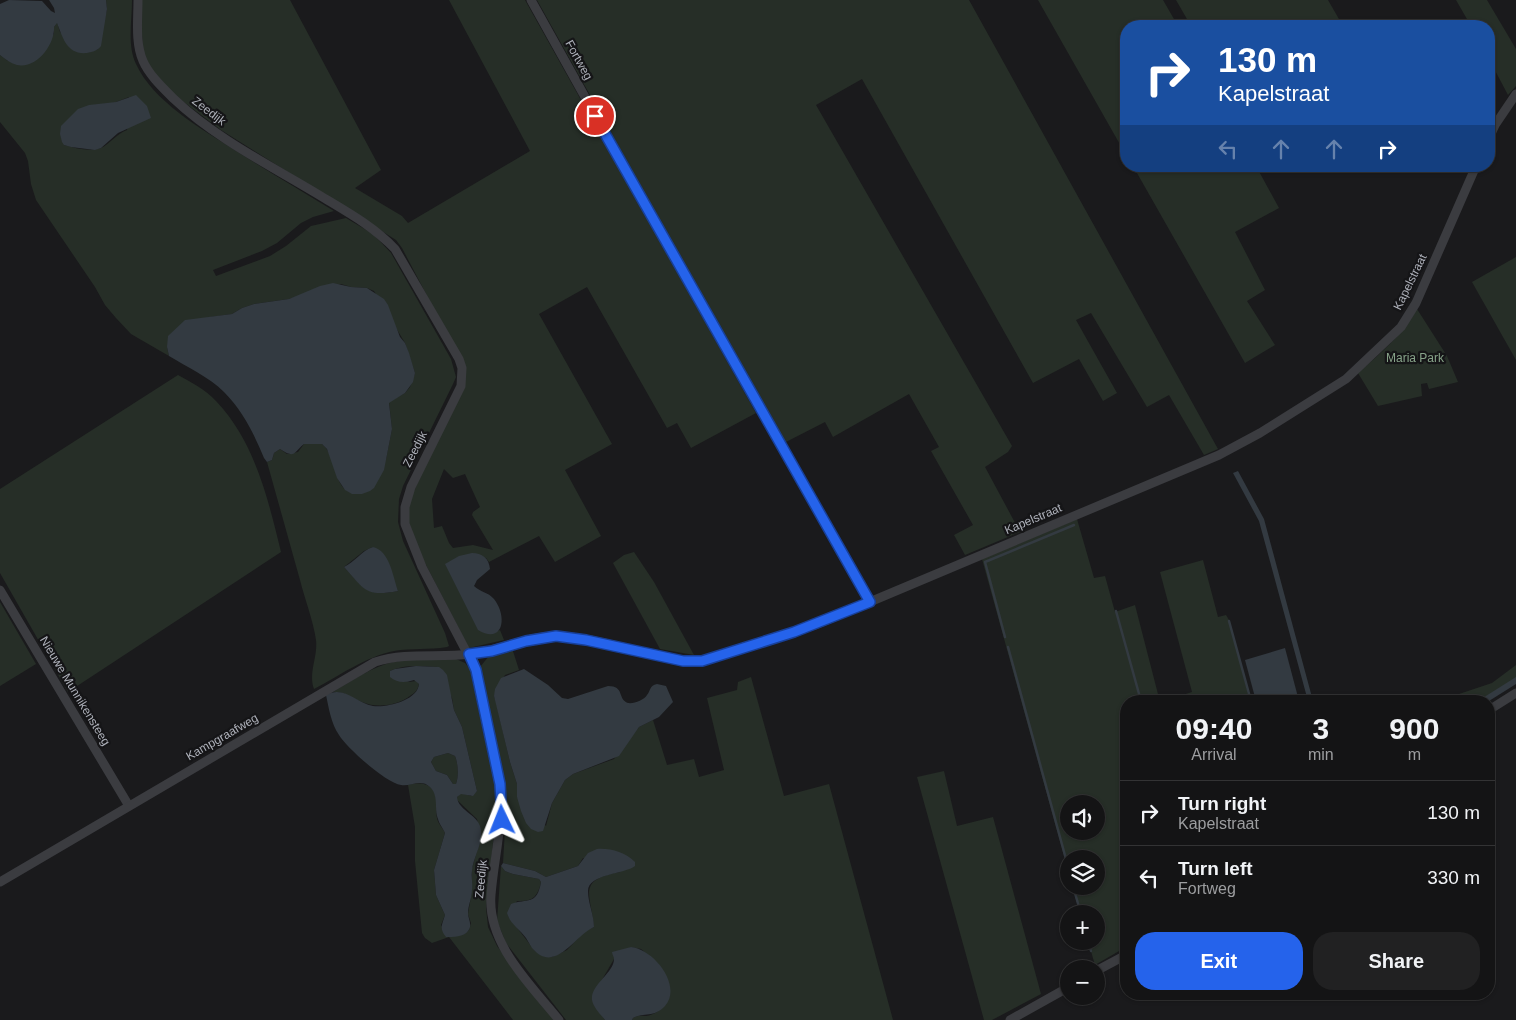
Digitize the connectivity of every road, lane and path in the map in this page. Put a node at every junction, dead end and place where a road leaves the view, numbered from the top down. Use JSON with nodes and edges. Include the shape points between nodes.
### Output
{"nodes":[{"id":1,"x":138,"y":0,"type":"edge"},
{"id":2,"x":532,"y":0,"type":"edge"},
{"id":3,"x":1516,"y":94,"type":"edge"},
{"id":4,"x":1495,"y":124,"type":"edge"},
{"id":5,"x":1473,"y":172,"type":"edge"},
{"id":6,"x":0,"y":590,"type":"edge"},
{"id":7,"x":870,"y":602,"type":"junction"},
{"id":8,"x":469,"y":654,"type":"junction"},
{"id":9,"x":1516,"y":692,"type":"edge"},
{"id":10,"x":1495,"y":706,"type":"edge"},
{"id":11,"x":129,"y":806,"type":"junction"},
{"id":12,"x":0,"y":882,"type":"edge"},
{"id":13,"x":1120,"y":957,"type":"edge"},
{"id":14,"x":1105,"y":966,"type":"edge"},
{"id":15,"x":1060,"y":992,"type":"edge"},
{"id":16,"x":559,"y":1020,"type":"edge"},
{"id":17,"x":1010,"y":1020,"type":"edge"}],
"edges":[{"from":1,"to":8,"type":"street","name":"Zeedijk","via":[[139,50],[147,69],[164,89],[217,133],[381,234],[395,249],[459,359],[461,386],[404,507],[405,524],[422,568]]},
{"from":2,"to":7,"type":"street","name":"Fortweg"},
{"from":3,"to":4,"type":"street"},
{"from":5,"to":7,"type":"street","name":"Kapelstraat","via":[[1410,314],[1401,327],[1346,379],[1219,455]]},
{"from":6,"to":11,"type":"street","name":"Nieuwe Munnikensteeg"},
{"from":7,"to":8,"type":"street","name":"Kapelstraat","via":[[794,632],[702,661],[683,661],[556,636]]},
{"from":8,"to":11,"type":"street","name":"Kampgraafweg","via":[[410,655],[376,662]]},
{"from":8,"to":16,"type":"street","name":"Zeedijk","via":[[476,670],[500,784],[502,820],[491,897],[493,923],[502,946]]},
{"from":9,"to":10,"type":"street"},
{"from":11,"to":12,"type":"street","name":"Kampgraafweg"},
{"from":13,"to":14,"type":"street"},
{"from":15,"to":17,"type":"street"}]}
